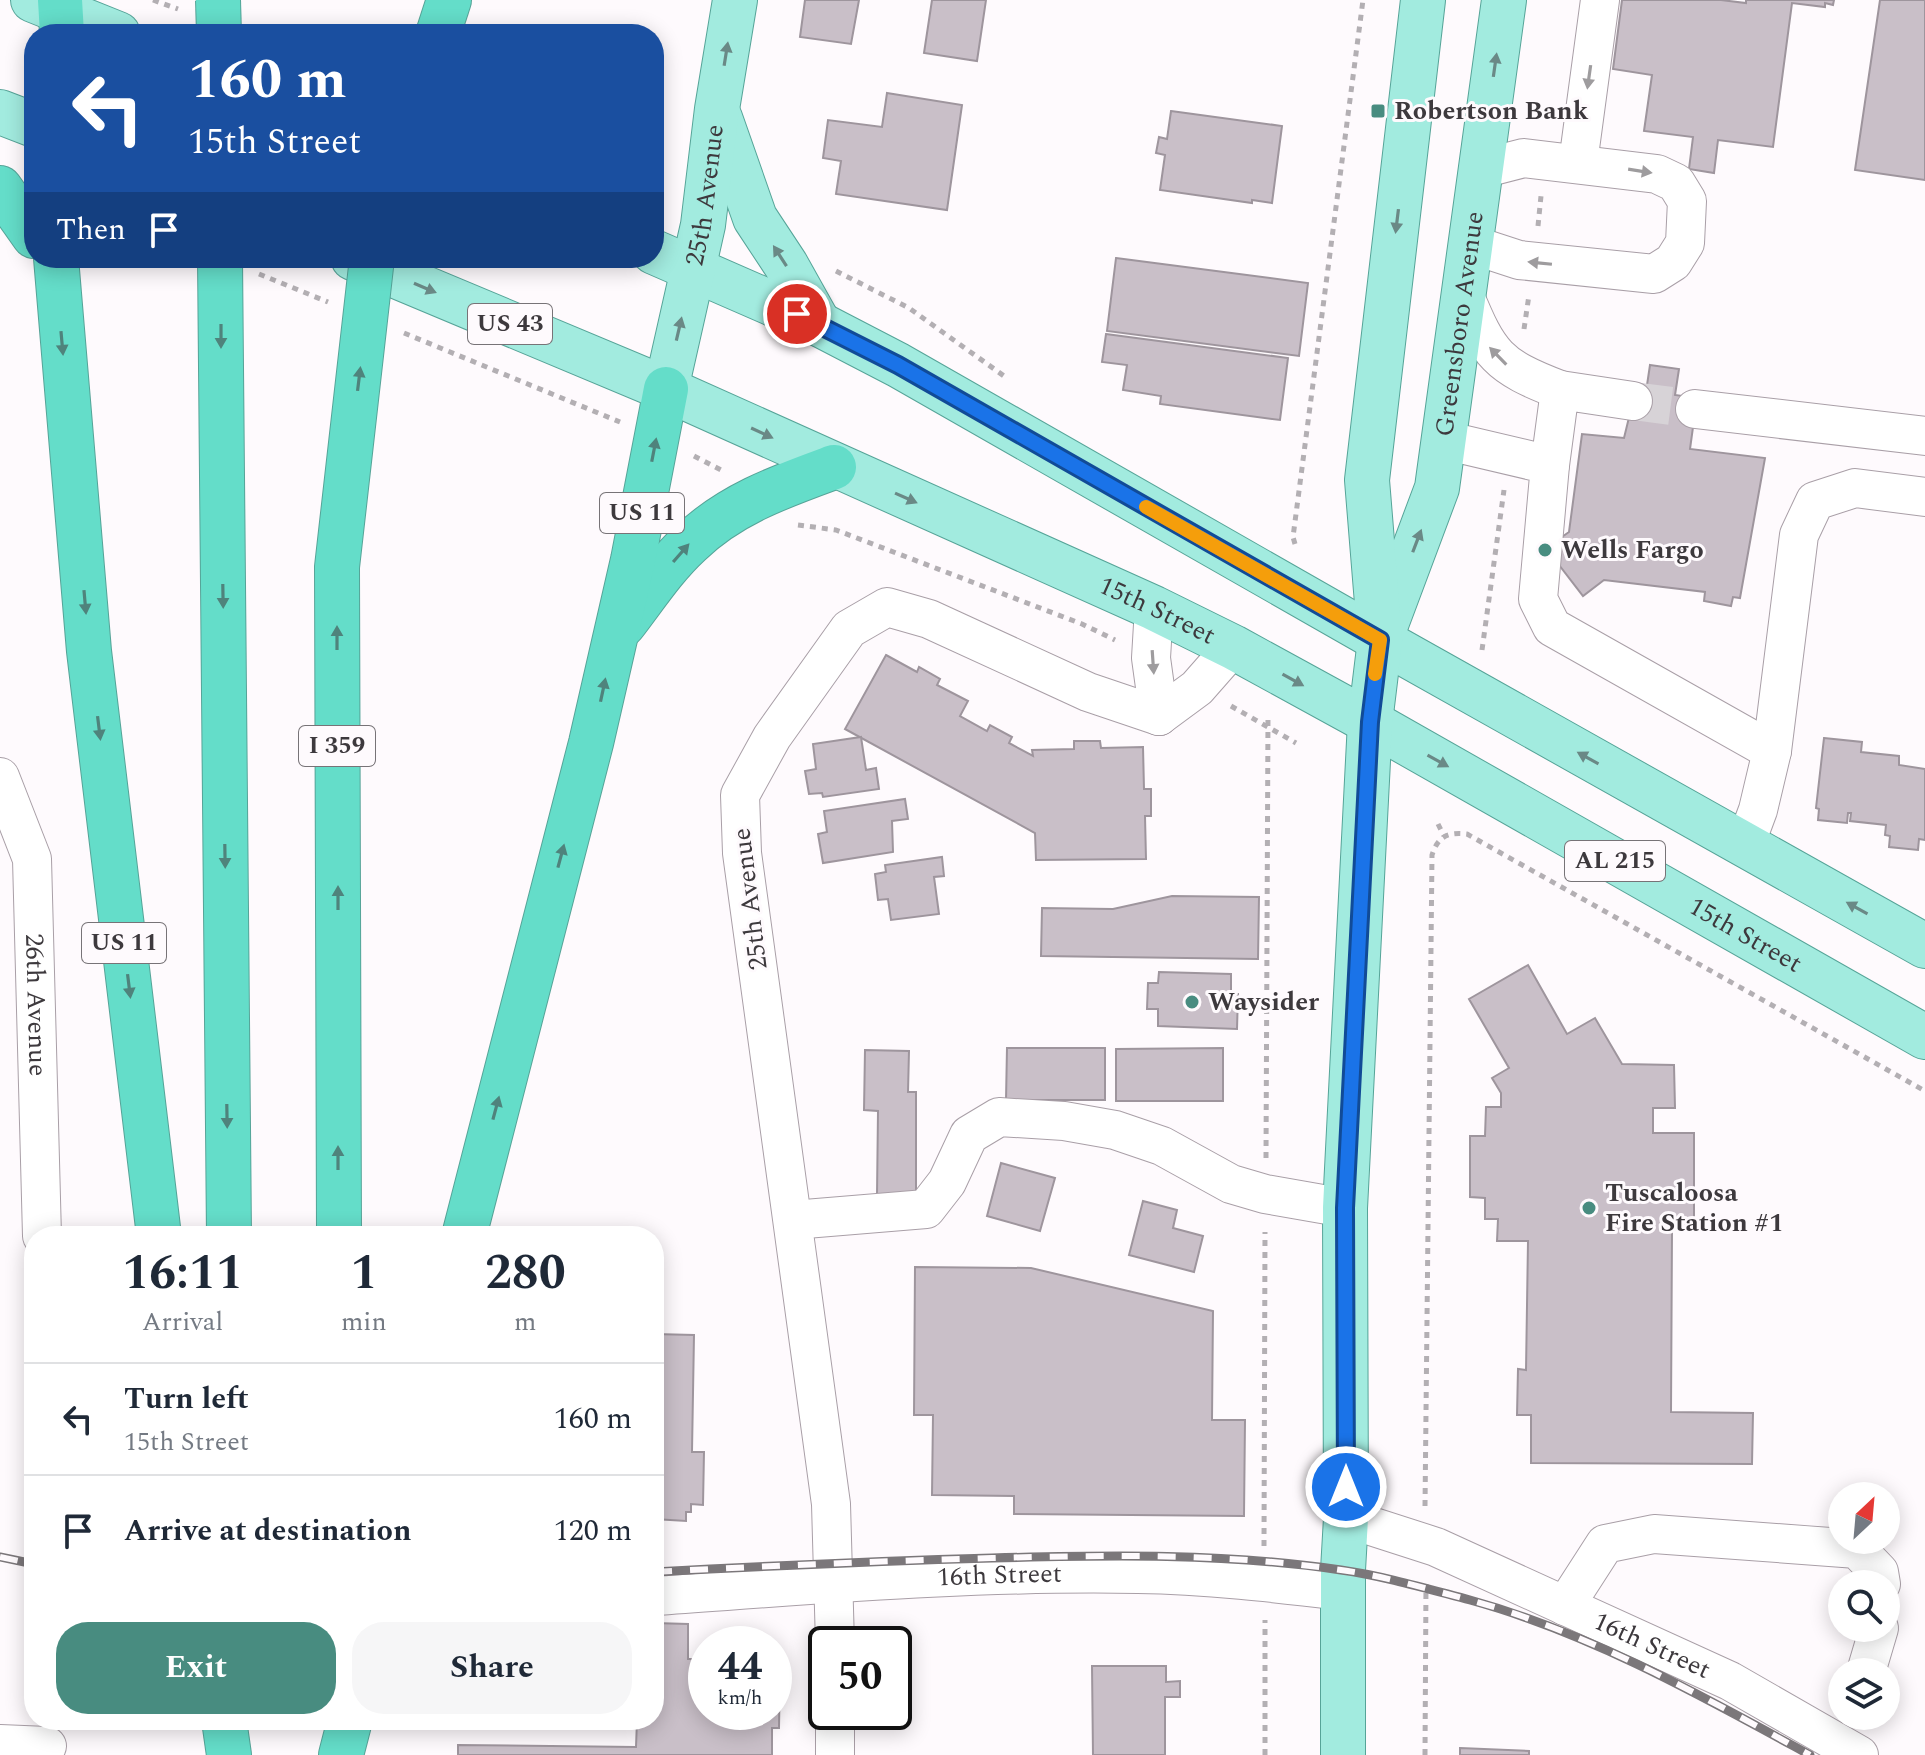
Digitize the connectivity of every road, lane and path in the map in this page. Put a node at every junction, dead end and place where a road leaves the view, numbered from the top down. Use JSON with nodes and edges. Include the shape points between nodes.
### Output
{"nodes":[{"id":1,"x":218,"y":0,"type":"edge"},
{"id":2,"x":449,"y":0,"type":"edge"},
{"id":3,"x":735,"y":0,"type":"edge"},
{"id":4,"x":1363,"y":0,"type":"edge"},
{"id":5,"x":1423,"y":0,"type":"edge"},
{"id":6,"x":1504,"y":0,"type":"edge"},
{"id":7,"x":1600,"y":0,"type":"edge"},
{"id":8,"x":54,"y":11,"type":"edge"},
{"id":9,"x":90,"y":24,"type":"edge"},
{"id":10,"x":219,"y":24,"type":"edge"},
{"id":11,"x":441,"y":24,"type":"edge"},
{"id":12,"x":717,"y":109,"type":"junction"},
{"id":13,"x":0,"y":112,"type":"edge"},
{"id":14,"x":24,"y":121,"type":"edge"},
{"id":15,"x":1578,"y":163,"type":"junction"},
{"id":16,"x":1481,"y":169,"type":"junction"},
{"id":17,"x":0,"y":188,"type":"edge"},
{"id":18,"x":24,"y":220,"type":"edge"},
{"id":19,"x":1470,"y":244,"type":"junction"},
{"id":20,"x":674,"y":260,"type":"edge"},
{"id":21,"x":829,"y":265,"type":"dead end"},
{"id":22,"x":50,"y":268,"type":"edge"},
{"id":23,"x":220,"y":268,"type":"edge"},
{"id":24,"x":371,"y":268,"type":"edge"},
{"id":25,"x":377,"y":268,"type":"edge"},
{"id":26,"x":1464,"y":294,"type":"junction"},
{"id":27,"x":819,"y":324,"type":"junction"},
{"id":28,"x":1007,"y":378,"type":"dead end"},
{"id":29,"x":666,"y":389,"type":"junction"},
{"id":30,"x":1560,"y":390,"type":"junction"},
{"id":31,"x":1633,"y":401,"type":"tunnel mouth"},
{"id":32,"x":1695,"y":409,"type":"tunnel mouth"},
{"id":33,"x":1925,"y":436,"type":"edge"},
{"id":34,"x":1444,"y":440,"type":"junction"},
{"id":35,"x":1550,"y":465,"type":"junction"},
{"id":36,"x":834,"y":467,"type":"junction"},
{"id":37,"x":1925,"y":497,"type":"edge"},
{"id":38,"x":1283,"y":542,"type":"dead end"},
{"id":39,"x":1154,"y":608,"type":"junction"},
{"id":40,"x":615,"y":636,"type":"junction"},
{"id":41,"x":1380,"y":640,"type":"junction"},
{"id":42,"x":1233,"y":647,"type":"junction"},
{"id":43,"x":1268,"y":715,"type":"dead end"},
{"id":44,"x":1159,"y":716,"type":"junction"},
{"id":45,"x":1370,"y":722,"type":"junction"},
{"id":46,"x":1772,"y":751,"type":"junction"},
{"id":47,"x":2,"y":779,"type":"edge"},
{"id":48,"x":1438,"y":824,"type":"dead end"},
{"id":49,"x":1444,"y":836,"type":"junction"},
{"id":50,"x":1745,"y":845,"type":"junction"},
{"id":51,"x":1925,"y":946,"type":"edge"},
{"id":52,"x":1925,"y":1037,"type":"edge"},
{"id":53,"x":1925,"y":1091,"type":"edge"},
{"id":54,"x":1265,"y":1194,"type":"junction"},
{"id":55,"x":1345,"y":1208,"type":"junction"},
{"id":56,"x":793,"y":1220,"type":"junction"},
{"id":57,"x":42,"y":1226,"type":"edge"},
{"id":58,"x":158,"y":1226,"type":"edge"},
{"id":59,"x":229,"y":1226,"type":"edge"},
{"id":60,"x":339,"y":1226,"type":"edge"},
{"id":61,"x":466,"y":1226,"type":"edge"},
{"id":62,"x":1346,"y":1518,"type":"junction"},
{"id":63,"x":1424,"y":1544,"type":"junction"},
{"id":64,"x":1877,"y":1570,"type":"edge"},
{"id":65,"x":1265,"y":1582,"type":"junction"},
{"id":66,"x":835,"y":1583,"type":"junction"},
{"id":67,"x":1343,"y":1591,"type":"junction"},
{"id":68,"x":664,"y":1595,"type":"edge"},
{"id":69,"x":1426,"y":1606,"type":"dead end"},
{"id":70,"x":1565,"y":1606,"type":"junction"},
{"id":71,"x":835,"y":1626,"type":"edge"},
{"id":72,"x":226,"y":1730,"type":"edge"},
{"id":73,"x":232,"y":1730,"type":"edge"},
{"id":74,"x":340,"y":1730,"type":"edge"},
{"id":75,"x":347,"y":1730,"type":"edge"},
{"id":76,"x":835,"y":1730,"type":"edge"},
{"id":77,"x":1853,"y":1739,"type":"edge"},
{"id":78,"x":47,"y":1740,"type":"edge"},
{"id":79,"x":0,"y":1744,"type":"edge"},
{"id":80,"x":231,"y":1755,"type":"edge"},
{"id":81,"x":340,"y":1755,"type":"edge"},
{"id":82,"x":835,"y":1755,"type":"edge"},
{"id":83,"x":1265,"y":1755,"type":"edge"},
{"id":84,"x":1343,"y":1755,"type":"edge"},
{"id":85,"x":1425,"y":1755,"type":"edge"}],
"edges":[{"from":1,"to":10,"type":"highway","bridge":true},
{"from":2,"to":11,"type":"highway"},
{"from":12,"to":3,"type":"main road","name":"25th Avenue","one_way":true},
{"from":4,"to":38,"type":"path","via":[[1293,537],[1296,549]]},
{"from":5,"to":41,"type":"main road","name":"Greensboro Avenue","one_way":true,"via":[[1367,480]]},
{"from":16,"to":6,"type":"main road","name":"Greensboro Avenue","one_way":true},
{"from":7,"to":15,"type":"street","one_way":true},
{"from":8,"to":9,"type":"main road"},
{"from":12,"to":20,"type":"main road","name":"25th Avenue","via":[[703,225]]},
{"from":27,"to":12,"type":"main road","one_way":true,"via":[[755,218]]},
{"from":13,"to":14,"type":"main road"},
{"from":15,"to":16,"type":"street","via":[[1524,158]]},
{"from":15,"to":19,"type":"street","one_way":true,"via":[[1657,174],[1676,183],[1687,201],[1685,243],[1673,262],[1654,274],[1519,260]]},
{"from":16,"to":19,"type":"main road","name":"Greensboro Avenue"},
{"from":17,"to":18,"type":"highway","number":"US 11"},
{"from":19,"to":26,"type":"main road","name":"Greensboro Avenue"},
{"from":20,"to":27,"type":"main road"},
{"from":29,"to":20,"type":"main road","name":"25th Avenue","number":"US 11","one_way":true},
{"from":21,"to":28,"type":"path","via":[[909,308]]},
{"from":22,"to":58,"type":"highway","number":"US 11","one_way":true,"via":[[89,651]]},
{"from":23,"to":59,"type":"highway","one_way":true},
{"from":60,"to":24,"type":"highway","number":"I 359","one_way":true,"bridge":true,"via":[[337,567]]},
{"from":25,"to":29,"type":"main road","name":"15th Street","number":"US 43","one_way":true},
{"from":30,"to":26,"type":"street","one_way":true,"via":[[1503,363],[1482,338]]},
{"from":26,"to":34,"type":"main road","name":"Greensboro Avenue"},
{"from":27,"to":41,"type":"main road"},
{"from":29,"to":36,"type":"main road","name":"15th Street","one_way":true},
{"from":40,"to":29,"type":"highway","number":"US 11","one_way":true},
{"from":30,"to":31,"type":"street"},
{"from":30,"to":35,"type":"street"},
{"from":32,"to":33,"type":"street"},
{"from":34,"to":35,"type":"street"},
{"from":41,"to":34,"type":"main road","name":"Greensboro Avenue","one_way":true,"via":[[1437,488]]},
{"from":35,"to":46,"type":"street","via":[[1538,599],[1552,627]]},
{"from":36,"to":39,"type":"main road","name":"15th Street","one_way":true},
{"from":40,"to":36,"type":"highway","one_way":true,"via":[[689,543],[757,495]]},
{"from":37,"to":46,"type":"street","via":[[1855,488],[1815,501],[1799,535]]},
{"from":39,"to":42,"type":"main road","name":"15th Street"},
{"from":39,"to":44,"type":"street","one_way":true,"via":[[1151,658]]},
{"from":61,"to":40,"type":"highway","number":"US 11","one_way":true},
{"from":41,"to":45,"type":"main road","name":"Greensboro Avenue"},
{"from":50,"to":41,"type":"main road","number":"AL 215","one_way":true},
{"from":42,"to":44,"type":"street","via":[[1197,688]]},
{"from":42,"to":45,"type":"main road","name":"15th Street","one_way":true},
{"from":43,"to":54,"type":"path"},
{"from":44,"to":56,"type":"street","name":"25th Avenue","via":[[1088,692],[929,619],[887,607],[849,629],[772,737],[740,795],[742,853]]},
{"from":45,"to":52,"type":"main road","name":"15th Street","number":"AL 215","one_way":true},
{"from":45,"to":55,"type":"main road","name":"Greensboro Avenue"},
{"from":46,"to":50,"type":"street"},
{"from":47,"to":57,"type":"street","name":"26th Avenue","via":[[32,859]]},
{"from":48,"to":49,"type":"path"},
{"from":49,"to":53,"type":"path","via":[[1467,834]]},
{"from":49,"to":63,"type":"path","via":[[1432,855]]},
{"from":51,"to":50,"type":"main road","number":"AL 215","one_way":true},
{"from":54,"to":55,"type":"street"},
{"from":54,"to":56,"type":"street","via":[[1231,1184],[1162,1146],[1115,1130],[999,1117],[969,1135],[947,1182],[926,1209]]},
{"from":54,"to":65,"type":"path"},
{"from":55,"to":62,"type":"main road","name":"Greensboro Avenue"},
{"from":56,"to":66,"type":"street","name":"25th Avenue","via":[[831,1504]]},
{"from":62,"to":63,"type":"street","name":"16th Street"},
{"from":62,"to":67,"type":"main road","name":"Greensboro Avenue"},
{"from":63,"to":70,"type":"street","name":"16th Street"},
{"from":64,"to":70,"type":"street","via":[[1857,1549],[1654,1534],[1605,1544]]},
{"from":65,"to":66,"type":"street","name":"16th Street","via":[[1138,1574]]},
{"from":65,"to":67,"type":"street","name":"16th Street"},
{"from":65,"to":83,"type":"path"},
{"from":66,"to":68,"type":"street","name":"16th Street"},
{"from":66,"to":71,"type":"street","name":"25th Avenue"},
{"from":67,"to":84,"type":"main road","name":"Greensboro Avenue"},
{"from":69,"to":85,"type":"path"},
{"from":70,"to":77,"type":"street","name":"16th Street"},
{"from":72,"to":80,"type":"highway"},
{"from":73,"to":80,"type":"highway"},
{"from":74,"to":81,"type":"highway"},
{"from":75,"to":81,"type":"highway"},
{"from":76,"to":82,"type":"street"},
{"from":78,"to":79,"type":"street"}]}
